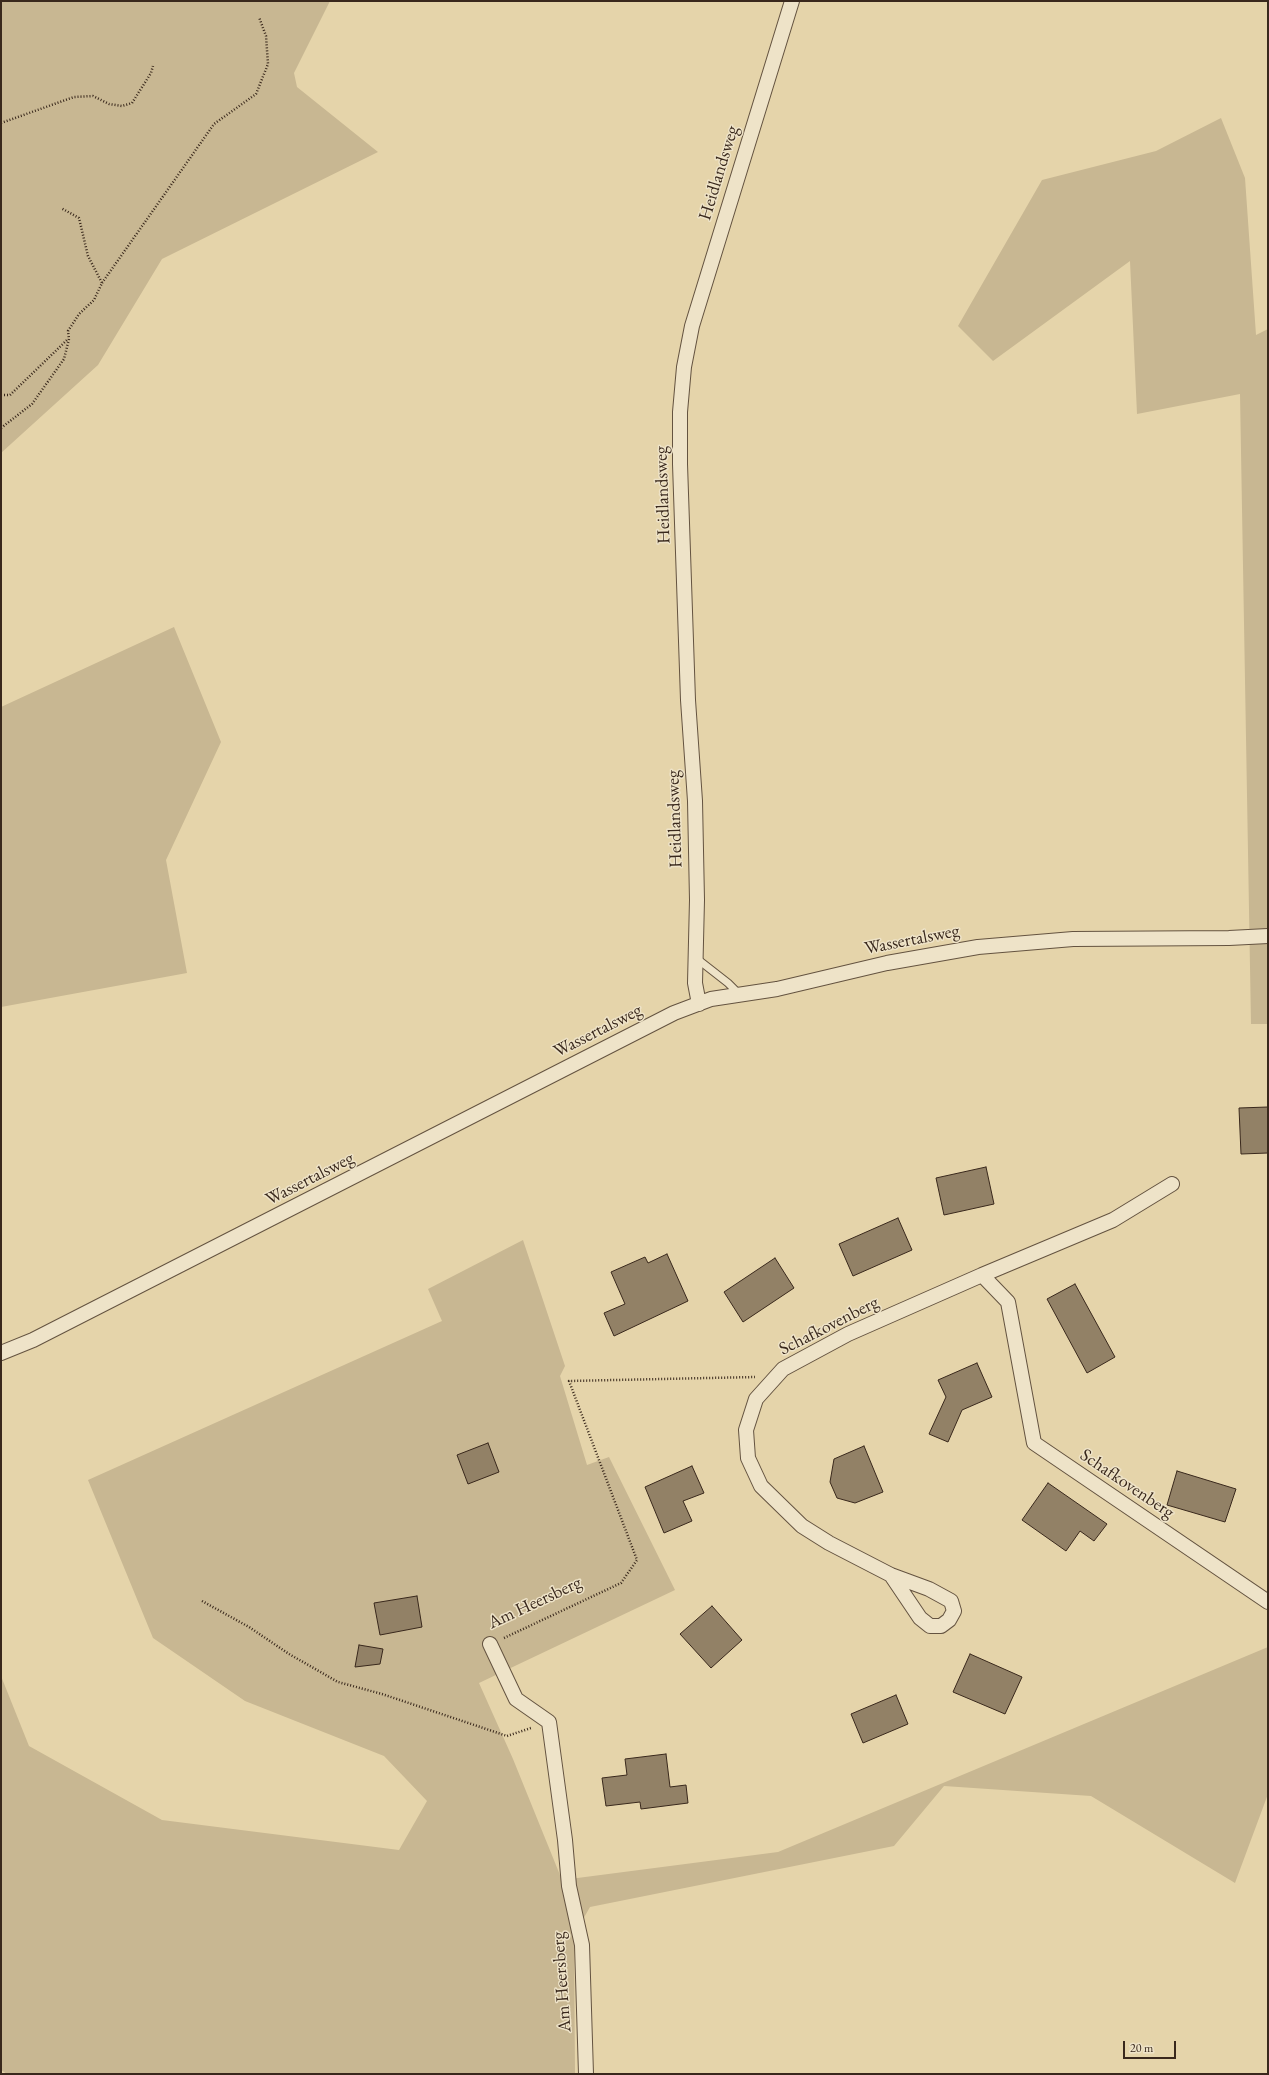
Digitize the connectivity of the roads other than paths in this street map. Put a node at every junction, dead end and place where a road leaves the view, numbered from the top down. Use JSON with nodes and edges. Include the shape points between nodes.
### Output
{"nodes":[{"id":1,"x":792,"y":1,"type":"edge"},
{"id":2,"x":1268,"y":936,"type":"edge"},
{"id":3,"x":696,"y":958,"type":"junction"},
{"id":4,"x":740,"y":995,"type":"junction"},
{"id":5,"x":699,"y":1004,"type":"junction"},
{"id":6,"x":1172,"y":1184,"type":"dead end"},
{"id":7,"x":982,"y":1275,"type":"junction"},
{"id":8,"x":1,"y":1353,"type":"edge"},
{"id":9,"x":891,"y":1575,"type":"dead end"},
{"id":10,"x":1268,"y":1602,"type":"edge"},
{"id":11,"x":490,"y":1644,"type":"road end"},
{"id":12,"x":586,"y":2074,"type":"edge"}],
"edges":[{"from":1,"to":3,"type":"street","name":"Heidlandsweg","via":[[692,326],[684,367],[680,412],[680,464],[688,700],[695,801]]},
{"from":2,"to":4,"type":"street","name":"Wassertalsweg","via":[[1072,939],[978,947],[887,963]]},
{"from":3,"to":4,"type":"lane"},
{"from":3,"to":5,"type":"street","name":"Heidlandsweg","via":[[695,983]]},
{"from":4,"to":5,"type":"street","name":"Wassertalsweg"},
{"from":5,"to":8,"type":"street","name":"Wassertalsweg","via":[[674,1013],[33,1340]]},
{"from":6,"to":7,"type":"street","name":"Schafkovenberg","via":[[1113,1220]]},
{"from":7,"to":9,"type":"street","name":"Schafkovenberg","via":[[848,1334],[783,1369],[756,1399],[746,1430],[748,1458],[761,1486],[802,1526]]},
{"from":7,"to":10,"type":"street","name":"Schafkovenberg","via":[[1008,1302],[1034,1443]]},
{"from":11,"to":12,"type":"street","name":"Am Heersberg","via":[[516,1699],[549,1722],[569,1886],[582,1946]]}]}
